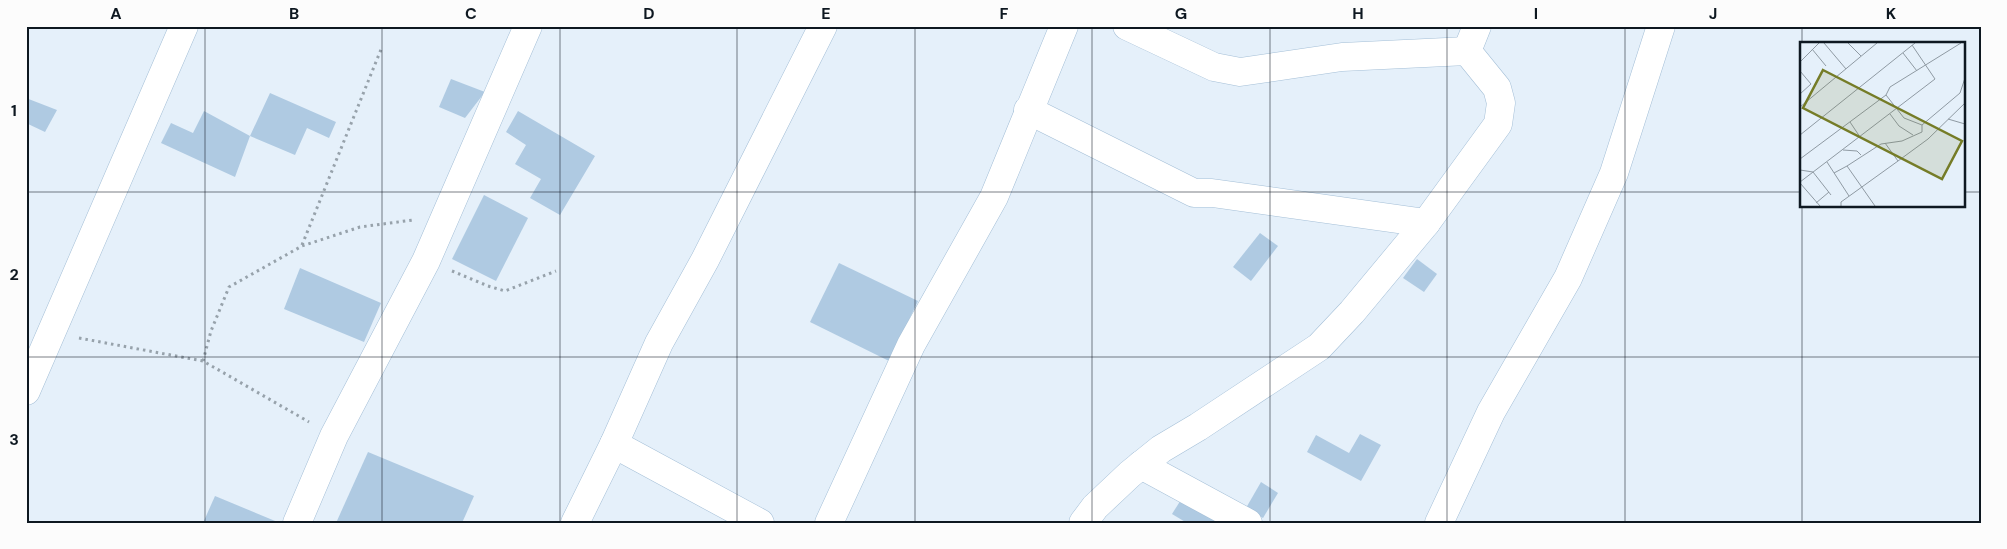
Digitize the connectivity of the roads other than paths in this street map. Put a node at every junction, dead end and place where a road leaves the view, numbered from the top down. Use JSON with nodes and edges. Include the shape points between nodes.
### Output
{"nodes":[{"id":1,"x":184,"y":26,"type":"edge"},
{"id":2,"x":528,"y":26,"type":"edge"},
{"id":3,"x":823,"y":26,"type":"edge"},
{"id":4,"x":1064,"y":26,"type":"edge"},
{"id":5,"x":1127,"y":26,"type":"edge"},
{"id":6,"x":1477,"y":26,"type":"edge"},
{"id":7,"x":1661,"y":26,"type":"edge"},
{"id":8,"x":1467,"y":51,"type":"junction"},
{"id":9,"x":1028,"y":110,"type":"junction"},
{"id":10,"x":1426,"y":223,"type":"junction"},
{"id":11,"x":26,"y":391,"type":"edge"},
{"id":12,"x":614,"y":444,"type":"junction"},
{"id":13,"x":1141,"y":466,"type":"junction"},
{"id":14,"x":297,"y":523,"type":"edge"},
{"id":15,"x":575,"y":523,"type":"edge"},
{"id":16,"x":760,"y":523,"type":"edge"},
{"id":17,"x":829,"y":523,"type":"edge"},
{"id":18,"x":1083,"y":523,"type":"edge"},
{"id":19,"x":1248,"y":523,"type":"edge"},
{"id":20,"x":1439,"y":523,"type":"edge"}],
"edges":[{"from":1,"to":11,"type":"street"},
{"from":2,"to":14,"type":"street","via":[[426,260],[334,436]]},
{"from":3,"to":12,"type":"street","via":[[705,260],[659,343]]},
{"from":4,"to":9,"type":"street"},
{"from":5,"to":8,"type":"street","via":[[1214,68],[1240,72],[1342,57]]},
{"from":6,"to":8,"type":"street"},
{"from":7,"to":20,"type":"street","via":[[1614,174],[1568,278],[1491,412]]},
{"from":8,"to":10,"type":"street","via":[[1497,88],[1501,103],[1498,124]]},
{"from":9,"to":10,"type":"street","via":[[1194,193],[1212,192]]},
{"from":9,"to":17,"type":"street","via":[[994,197],[911,345]]},
{"from":10,"to":13,"type":"street","via":[[1319,347]]},
{"from":12,"to":15,"type":"street"},
{"from":12,"to":16,"type":"street"},
{"from":13,"to":18,"type":"street","via":[[1095,507]]},
{"from":13,"to":19,"type":"street"}]}
